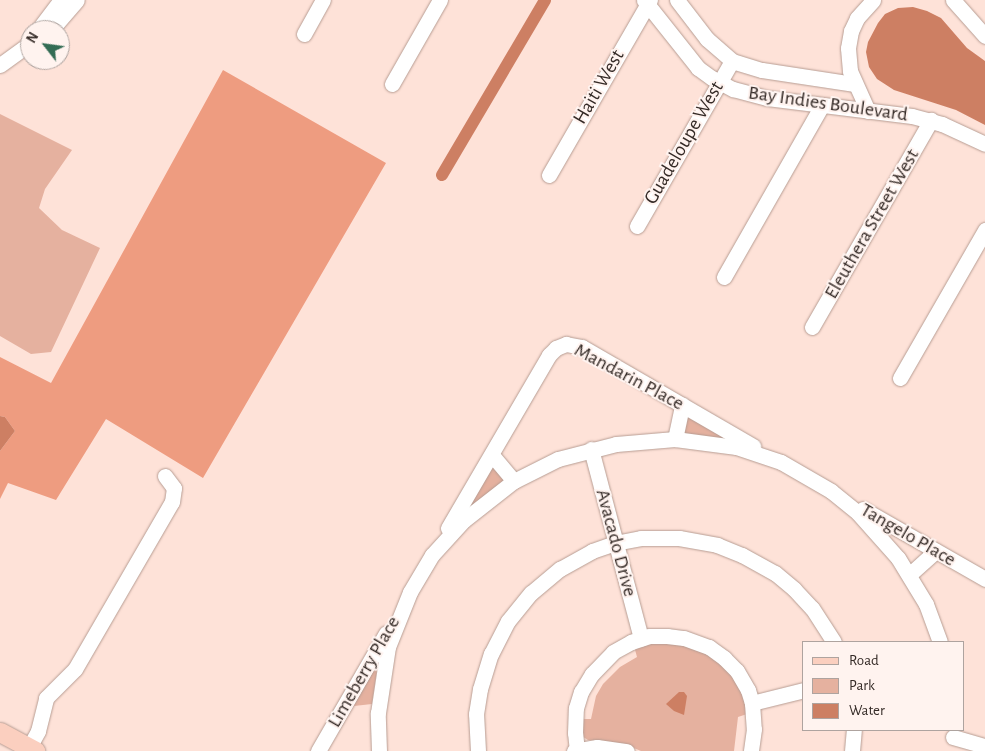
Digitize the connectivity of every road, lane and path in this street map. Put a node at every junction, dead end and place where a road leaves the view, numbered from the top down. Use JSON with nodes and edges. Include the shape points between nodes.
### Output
{"nodes":[{"id":1,"x":61,"y":0,"type":"edge"},
{"id":2,"x":77,"y":0,"type":"edge"},
{"id":3,"x":324,"y":0,"type":"edge"},
{"id":4,"x":440,"y":0,"type":"edge"},
{"id":5,"x":677,"y":0,"type":"edge"},
{"id":6,"x":873,"y":0,"type":"edge"},
{"id":7,"x":953,"y":0,"type":"edge"},
{"id":8,"x":647,"y":1,"type":"edge"},
{"id":9,"x":46,"y":20,"type":"edge"},
{"id":10,"x":60,"y":20,"type":"edge"},
{"id":11,"x":984,"y":32,"type":"edge"},
{"id":12,"x":304,"y":34,"type":"dead end"},
{"id":13,"x":20,"y":49,"type":"edge"},
{"id":14,"x":732,"y":60,"type":"junction"},
{"id":15,"x":0,"y":65,"type":"edge"},
{"id":16,"x":719,"y":82,"type":"junction"},
{"id":17,"x":392,"y":84,"type":"dead end"},
{"id":18,"x":855,"y":84,"type":"junction"},
{"id":19,"x":822,"y":105,"type":"junction"},
{"id":20,"x":868,"y":110,"type":"junction"},
{"id":21,"x":931,"y":120,"type":"junction"},
{"id":22,"x":985,"y":144,"type":"edge"},
{"id":23,"x":549,"y":175,"type":"dead end"},
{"id":24,"x":637,"y":226,"type":"dead end"},
{"id":25,"x":985,"y":230,"type":"edge"},
{"id":26,"x":724,"y":276,"type":"dead end"},
{"id":27,"x":812,"y":327,"type":"dead end"},
{"id":28,"x":900,"y":378,"type":"dead end"},
{"id":29,"x":682,"y":405,"type":"junction"},
{"id":30,"x":675,"y":439,"type":"junction"},
{"id":31,"x":592,"y":449,"type":"junction"},
{"id":32,"x":492,"y":454,"type":"junction"},
{"id":33,"x":781,"y":462,"type":"junction"},
{"id":34,"x":165,"y":476,"type":"dead end"},
{"id":35,"x":514,"y":481,"type":"junction"},
{"id":36,"x":831,"y":491,"type":"junction"},
{"id":37,"x":615,"y":543,"type":"junction"},
{"id":38,"x":936,"y":551,"type":"junction"},
{"id":39,"x":432,"y":555,"type":"junction"},
{"id":40,"x":909,"y":575,"type":"junction"},
{"id":41,"x":985,"y":579,"type":"edge"},
{"id":42,"x":410,"y":592,"type":"junction"},
{"id":43,"x":641,"y":638,"type":"junction"},
{"id":44,"x":833,"y":641,"type":"edge"},
{"id":45,"x":940,"y":641,"type":"edge"},
{"id":46,"x":802,"y":690,"type":"edge"},
{"id":47,"x":752,"y":703,"type":"junction"},
{"id":48,"x":854,"y":731,"type":"edge"},
{"id":49,"x":0,"y":732,"type":"edge"},
{"id":50,"x":952,"y":739,"type":"edge"},
{"id":51,"x":985,"y":747,"type":"edge"},
{"id":52,"x":30,"y":750,"type":"edge"},
{"id":53,"x":318,"y":751,"type":"edge"},
{"id":54,"x":379,"y":751,"type":"edge"},
{"id":55,"x":478,"y":751,"type":"edge"},
{"id":56,"x":576,"y":751,"type":"edge"},
{"id":57,"x":627,"y":751,"type":"edge"},
{"id":58,"x":751,"y":751,"type":"edge"},
{"id":59,"x":852,"y":751,"type":"edge"},
{"id":60,"x":983,"y":751,"type":"edge"}],
"edges":[{"from":1,"to":9,"type":"street"},
{"from":2,"to":10,"type":"street"},
{"from":3,"to":12,"type":"street"},
{"from":4,"to":17,"type":"street"},
{"from":5,"to":14,"type":"street","name":"Bay Indies Boulevard","via":[[711,43]]},
{"from":6,"to":18,"type":"street","via":[[857,18],[848,41],[849,64]]},
{"from":7,"to":11,"type":"street"},
{"from":8,"to":16,"type":"street","name":"Bay Indies Boulevard","via":[[692,61]]},
{"from":8,"to":23,"type":"street","name":"Haiti West"},
{"from":13,"to":15,"type":"street"},
{"from":14,"to":16,"type":"street","name":"Guadeloupe West"},
{"from":14,"to":18,"type":"street","name":"Bay Indies Boulevard","via":[[762,70]]},
{"from":16,"to":19,"type":"street","name":"Bay Indies Boulevard","via":[[758,97]]},
{"from":16,"to":24,"type":"street","name":"Guadeloupe West"},
{"from":18,"to":20,"type":"street"},
{"from":19,"to":20,"type":"street","name":"Bay Indies Boulevard"},
{"from":19,"to":26,"type":"street"},
{"from":20,"to":21,"type":"street","name":"Bay Indies Boulevard"},
{"from":21,"to":22,"type":"street","name":"Bay Indies Boulevard"},
{"from":21,"to":27,"type":"street","name":"Eleuthera Street West"},
{"from":25,"to":28,"type":"street"},
{"from":29,"to":30,"type":"street"},
{"from":29,"to":32,"type":"street","name":"Mandarin Place","via":[[582,347],[566,344],[549,355]]},
{"from":29,"to":33,"type":"street","name":"Mandarin Place"},
{"from":30,"to":31,"type":"street","via":[[632,441]]},
{"from":30,"to":33,"type":"street","via":[[736,447]]},
{"from":31,"to":35,"type":"street","via":[[558,459]]},
{"from":31,"to":37,"type":"street","name":"Avacado Drive"},
{"from":32,"to":35,"type":"street"},
{"from":32,"to":39,"type":"street","name":"Mandarin Place"},
{"from":33,"to":36,"type":"street"},
{"from":34,"to":52,"type":"street","via":[[174,488],[172,502],[75,669],[46,698]]},
{"from":35,"to":39,"type":"street","via":[[464,520]]},
{"from":36,"to":38,"type":"street","name":"Tangelo Place"},
{"from":36,"to":40,"type":"street","via":[[872,527]]},
{"from":37,"to":43,"type":"street","name":"Avacado Drive"},
{"from":37,"to":44,"type":"street","via":[[642,538],[679,538],[717,545],[742,555],[769,569],[794,589],[812,608]]},
{"from":37,"to":55,"type":"street","via":[[581,556],[560,569],[531,593],[511,616],[496,642],[483,677],[476,714]]},
{"from":38,"to":40,"type":"street"},
{"from":38,"to":41,"type":"street","name":"Tangelo Place"},
{"from":39,"to":42,"type":"street"},
{"from":40,"to":45,"type":"street","via":[[932,618]]},
{"from":42,"to":53,"type":"street","name":"Limeberry Place"},
{"from":42,"to":54,"type":"street","via":[[385,660],[378,712]]},
{"from":43,"to":47,"type":"street","via":[[676,636],[709,647],[737,671]]},
{"from":43,"to":56,"type":"street","via":[[613,652],[586,682],[575,714]]},
{"from":46,"to":47,"type":"street"},
{"from":47,"to":58,"type":"street","via":[[754,729]]},
{"from":48,"to":59,"type":"street"},
{"from":49,"to":52,"type":"main road"},
{"from":50,"to":51,"type":"street"},
{"from":51,"to":60,"type":"street"},
{"from":56,"to":57,"type":"street","via":[[597,747]]}]}
